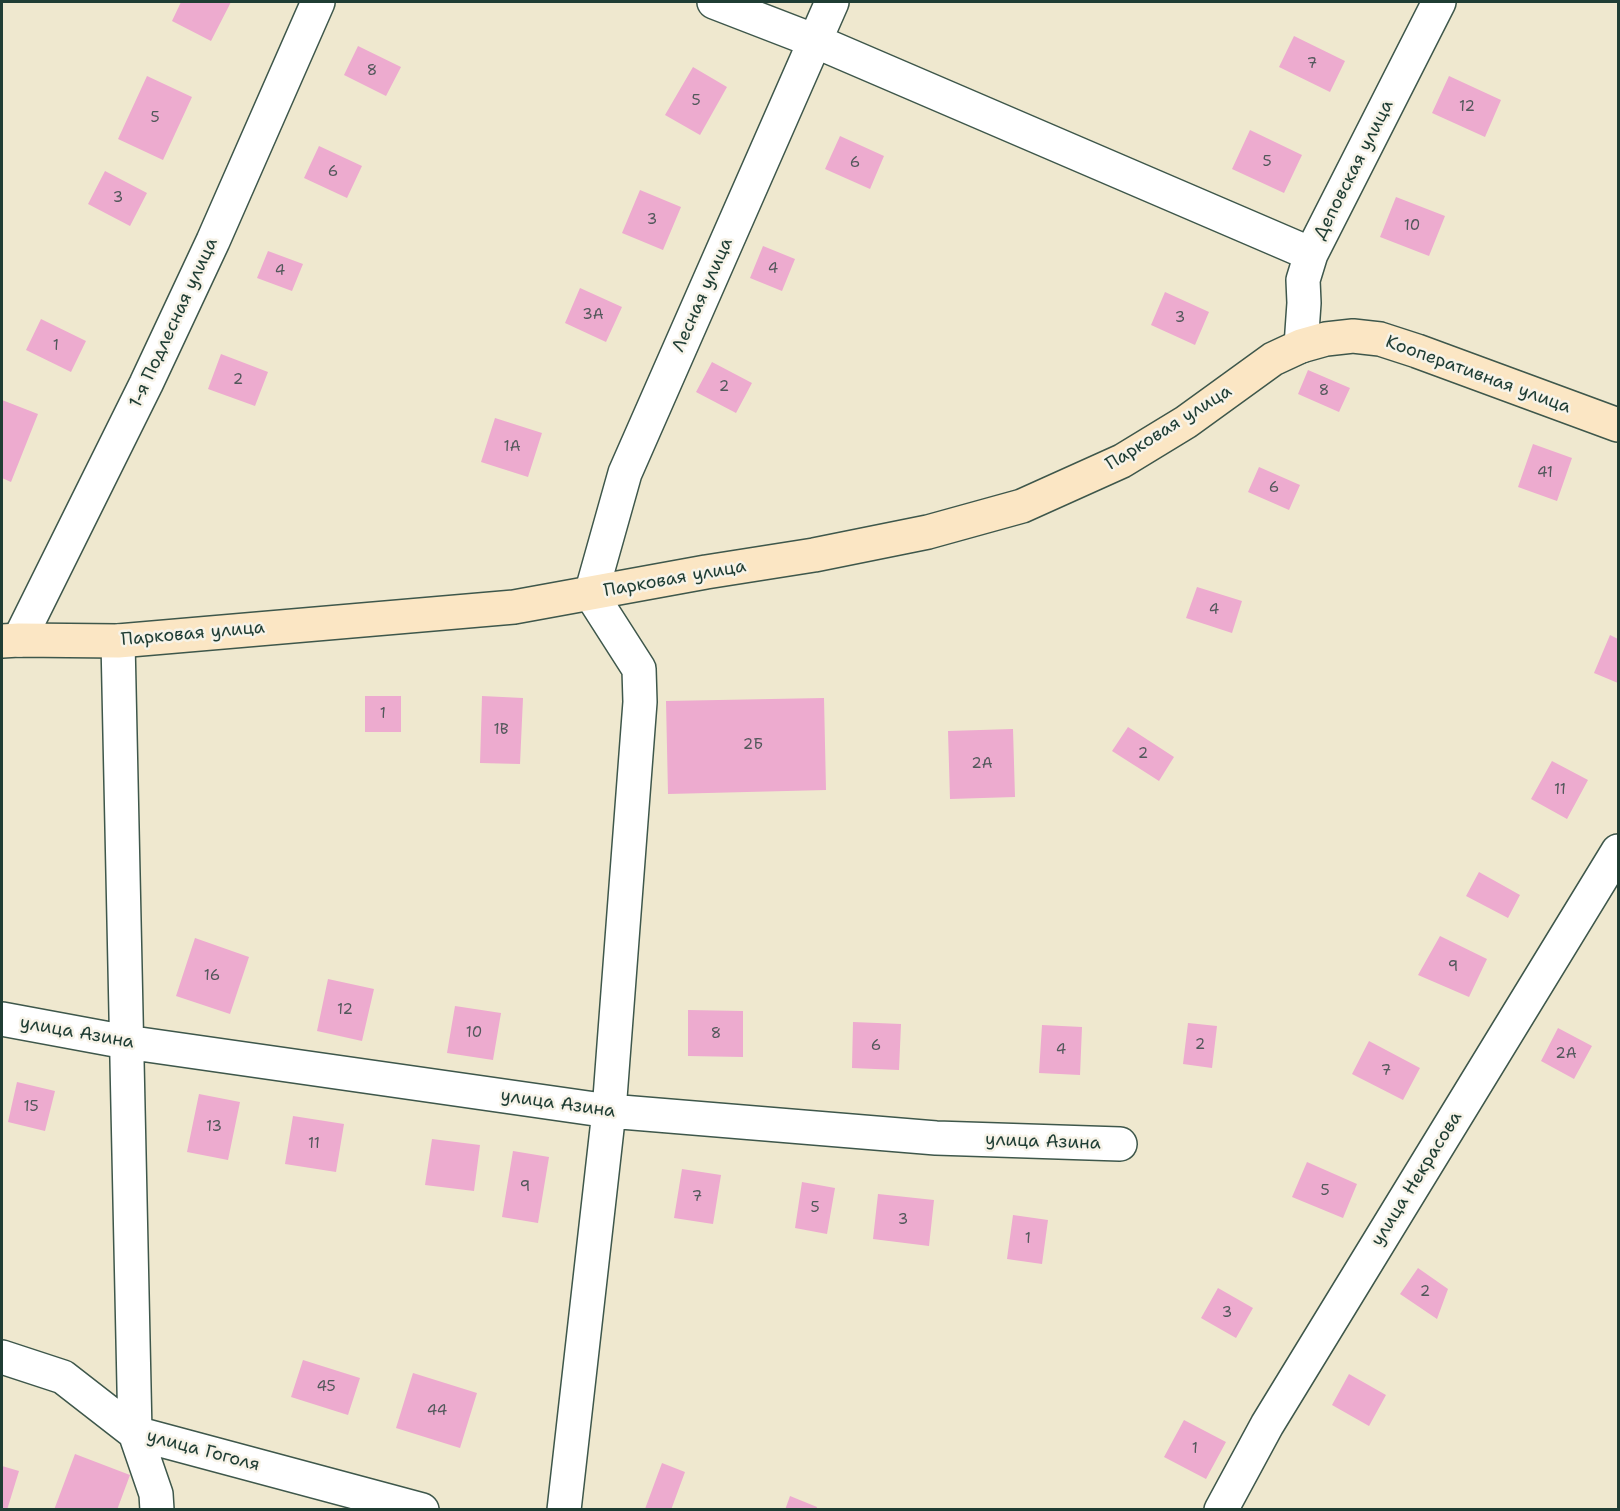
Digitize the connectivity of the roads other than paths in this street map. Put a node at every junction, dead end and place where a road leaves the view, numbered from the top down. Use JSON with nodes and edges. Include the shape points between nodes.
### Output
{"nodes":[{"id":1,"x":318,"y":2,"type":"edge"},
{"id":2,"x":714,"y":2,"type":"edge"},
{"id":3,"x":832,"y":2,"type":"edge"},
{"id":4,"x":1439,"y":2,"type":"edge"},
{"id":5,"x":815,"y":41,"type":"junction"},
{"id":6,"x":1311,"y":254,"type":"junction"},
{"id":7,"x":1301,"y":346,"type":"junction"},
{"id":8,"x":1618,"y":425,"type":"edge"},
{"id":9,"x":591,"y":594,"type":"junction"},
{"id":10,"x":10,"y":641,"type":"edge"},
{"id":11,"x":118,"y":641,"type":"junction"},
{"id":12,"x":1618,"y":851,"type":"edge"},
{"id":13,"x":2,"y":1019,"type":"edge"},
{"id":14,"x":126,"y":1042,"type":"junction"},
{"id":15,"x":609,"y":1111,"type":"junction"},
{"id":16,"x":1120,"y":1144,"type":"dead end"},
{"id":17,"x":2,"y":1357,"type":"edge"},
{"id":18,"x":135,"y":1433,"type":"junction"},
{"id":19,"x":157,"y":1509,"type":"edge"},
{"id":20,"x":422,"y":1509,"type":"edge"},
{"id":21,"x":564,"y":1509,"type":"edge"},
{"id":22,"x":1221,"y":1509,"type":"edge"}],
"edges":[{"from":1,"to":10,"type":"street","name":"1-я Подлесная улица","via":[[146,384]]},
{"from":2,"to":5,"type":"street"},
{"from":3,"to":5,"type":"street","name":"Лесная улица"},
{"from":4,"to":6,"type":"street","name":"Деповская улица"},
{"from":5,"to":6,"type":"street"},
{"from":5,"to":9,"type":"street","name":"Лесная улица","via":[[625,473]]},
{"from":6,"to":7,"type":"street","name":"Деповская улица","via":[[1303,280]]},
{"from":7,"to":8,"type":"main road","name":"Кооперативная улица","via":[[1353,336],[1380,339]]},
{"from":7,"to":9,"type":"main road","name":"Парковая улица","via":[[1274,359],[1186,422],[1122,461],[1022,507],[927,532]]},
{"from":9,"to":11,"type":"main road","name":"Парковая улица","via":[[514,607]]},
{"from":9,"to":15,"type":"street","via":[[639,669],[640,702]]},
{"from":10,"to":11,"type":"main road","name":"Парковая улица"},
{"from":11,"to":14,"type":"street"},
{"from":12,"to":22,"type":"street","name":"улица Некрасова","via":[[1267,1425]]},
{"from":13,"to":14,"type":"street","name":"улица Азина"},
{"from":14,"to":15,"type":"street","name":"улица Азина"},
{"from":14,"to":18,"type":"street"},
{"from":15,"to":16,"type":"street","name":"улица Азина","via":[[936,1138]]},
{"from":15,"to":21,"type":"street"},
{"from":17,"to":18,"type":"street","name":"улица Гоголя","via":[[63,1377]]},
{"from":18,"to":19,"type":"street","via":[[156,1494]]},
{"from":18,"to":20,"type":"street","name":"улица Гоголя"}]}
